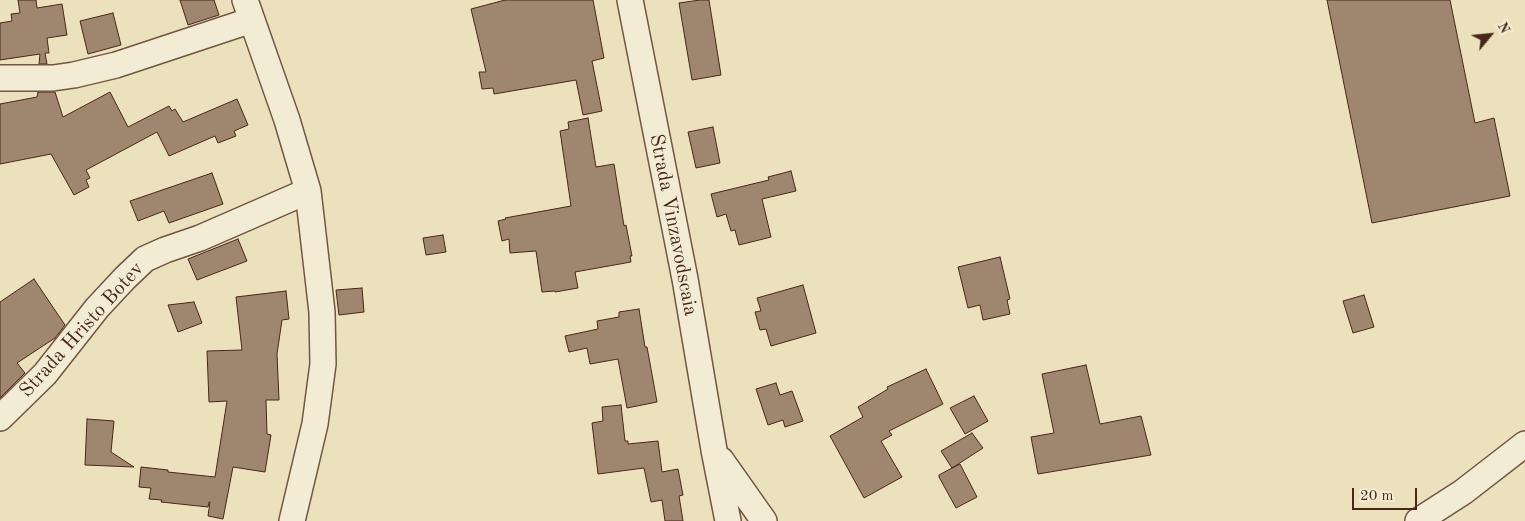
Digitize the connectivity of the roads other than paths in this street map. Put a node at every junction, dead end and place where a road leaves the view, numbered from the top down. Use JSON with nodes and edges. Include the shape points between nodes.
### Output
{"nodes":[{"id":1,"x":630,"y":0,"type":"edge"},
{"id":2,"x":249,"y":10,"type":"edge"},
{"id":3,"x":0,"y":78,"type":"edge"},
{"id":4,"x":308,"y":191,"type":"junction"},
{"id":5,"x":0,"y":418,"type":"edge"},
{"id":6,"x":1525,"y":444,"type":"edge"},
{"id":7,"x":714,"y":450,"type":"junction"},
{"id":8,"x":292,"y":521,"type":"edge"},
{"id":9,"x":728,"y":521,"type":"edge"},
{"id":10,"x":764,"y":521,"type":"edge"},
{"id":11,"x":1418,"y":521,"type":"edge"}],
"edges":[{"from":1,"to":7,"type":"street","name":"Strada Vinzavodscaia","via":[[685,279]]},
{"from":2,"to":3,"type":"street","via":[[116,65],[53,78]]},
{"from":2,"to":4,"type":"street"},
{"from":4,"to":5,"type":"street","name":"Strada Hristo Botev","via":[[146,259],[98,308],[45,374]]},
{"from":4,"to":8,"type":"street","via":[[322,312],[323,364],[315,424]]},
{"from":6,"to":11,"type":"street","via":[[1493,471]]},
{"from":7,"to":9,"type":"street","name":"Strada Vinzavodscaia"},
{"from":7,"to":10,"type":"street","name":"Strada Vinzavodscaia"}]}
